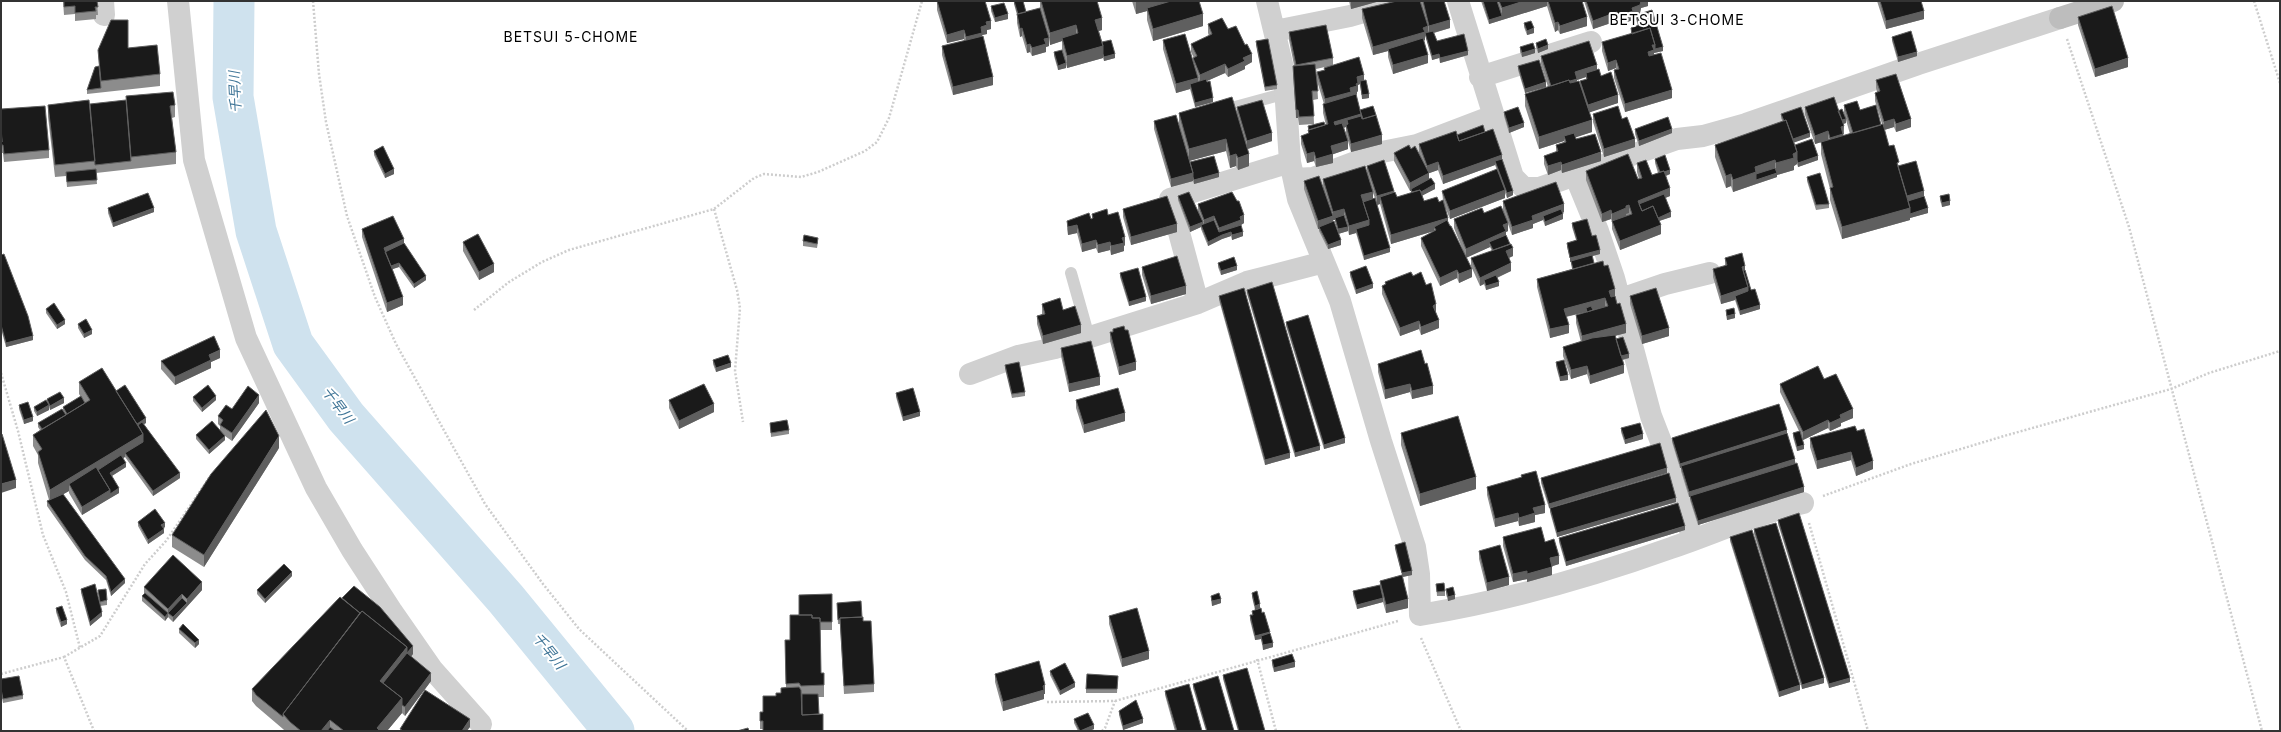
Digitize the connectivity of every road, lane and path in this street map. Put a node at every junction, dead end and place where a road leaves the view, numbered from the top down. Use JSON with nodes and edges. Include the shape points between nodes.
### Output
{"nodes":[{"id":1,"x":178,"y":1,"type":"edge"},
{"id":2,"x":313,"y":1,"type":"edge"},
{"id":3,"x":922,"y":1,"type":"edge"},
{"id":4,"x":1266,"y":1,"type":"edge"},
{"id":5,"x":1402,"y":1,"type":"edge"},
{"id":6,"x":1458,"y":1,"type":"edge"},
{"id":7,"x":2113,"y":1,"type":"edge"},
{"id":8,"x":2254,"y":1,"type":"edge"},
{"id":9,"x":2060,"y":18,"type":"junction"},
{"id":10,"x":1275,"y":31,"type":"junction"},
{"id":11,"x":1591,"y":42,"type":"edge"},
{"id":12,"x":1480,"y":77,"type":"junction"},
{"id":13,"x":2280,"y":83,"type":"edge"},
{"id":14,"x":1287,"y":93,"type":"junction"},
{"id":15,"x":1235,"y":107,"type":"edge"},
{"id":16,"x":1493,"y":116,"type":"junction"},
{"id":17,"x":1292,"y":171,"type":"junction"},
{"id":18,"x":1575,"y":176,"type":"junction"},
{"id":19,"x":714,"y":209,"type":"junction"},
{"id":20,"x":1324,"y":262,"type":"junction"},
{"id":21,"x":1071,"y":273,"type":"dead end"},
{"id":22,"x":1710,"y":273,"type":"dead end"},
{"id":23,"x":1621,"y":300,"type":"junction"},
{"id":24,"x":1198,"y":303,"type":"junction"},
{"id":25,"x":474,"y":310,"type":"dead end"},
{"id":26,"x":1089,"y":337,"type":"junction"},
{"id":27,"x":2280,"y":351,"type":"edge"},
{"id":28,"x":1,"y":373,"type":"edge"},
{"id":29,"x":970,"y":374,"type":"dead end"},
{"id":30,"x":2171,"y":389,"type":"junction"},
{"id":31,"x":743,"y":422,"type":"dead end"},
{"id":32,"x":211,"y":476,"type":"edge"},
{"id":33,"x":1803,"y":503,"type":"junction"},
{"id":34,"x":1693,"y":540,"type":"junction"},
{"id":35,"x":1420,"y":615,"type":"junction"},
{"id":36,"x":80,"y":648,"type":"junction"},
{"id":37,"x":64,"y":657,"type":"junction"},
{"id":38,"x":1257,"y":659,"type":"junction"},
{"id":39,"x":1,"y":674,"type":"edge"},
{"id":40,"x":1115,"y":701,"type":"junction"},
{"id":41,"x":1047,"y":702,"type":"dead end"},
{"id":42,"x":481,"y":724,"type":"dead end"},
{"id":43,"x":94,"y":731,"type":"edge"},
{"id":44,"x":688,"y":731,"type":"edge"},
{"id":45,"x":1102,"y":731,"type":"edge"},
{"id":46,"x":1276,"y":731,"type":"edge"},
{"id":47,"x":1461,"y":731,"type":"edge"},
{"id":48,"x":1868,"y":731,"type":"edge"},
{"id":49,"x":2262,"y":731,"type":"edge"}],
"edges":[{"from":1,"to":42,"type":"street","via":[[194,160],[246,338],[316,488],[352,550],[432,668]]},
{"from":2,"to":44,"type":"path","via":[[326,122],[347,216],[375,297],[396,344],[485,504],[543,584],[579,629]]},
{"from":3,"to":19,"type":"path","via":[[889,118],[877,142],[865,151],[818,172],[801,176],[764,174],[754,178]]},
{"from":4,"to":10,"type":"street"},
{"from":5,"to":10,"type":"street","via":[[1350,16]]},
{"from":6,"to":12,"type":"street"},
{"from":7,"to":9,"type":"street"},
{"from":8,"to":13,"type":"path"},
{"from":9,"to":18,"type":"street","via":[[1746,124],[1703,136],[1677,139]]},
{"from":9,"to":30,"type":"path","via":[[2129,227]]},
{"from":10,"to":14,"type":"street"},
{"from":11,"to":12,"type":"street"},
{"from":12,"to":16,"type":"street"},
{"from":14,"to":15,"type":"lane"},
{"from":14,"to":17,"type":"street"},
{"from":16,"to":17,"type":"street","via":[[1417,145],[1382,152],[1313,178]]},
{"from":16,"to":18,"type":"street","via":[[1513,177],[1524,188],[1539,188]]},
{"from":17,"to":20,"type":"street","via":[[1298,199]]},
{"from":17,"to":24,"type":"street","via":[[1170,199]]},
{"from":18,"to":23,"type":"street","via":[[1598,231]]},
{"from":19,"to":25,"type":"path","via":[[569,250],[542,262],[509,282]]},
{"from":19,"to":31,"type":"path","via":[[740,308],[735,371]]},
{"from":20,"to":24,"type":"street","via":[[1247,282]]},
{"from":20,"to":35,"type":"street","via":[[1340,301],[1415,547],[1420,574]]},
{"from":21,"to":26,"type":"lane"},
{"from":22,"to":23,"type":"street","via":[[1665,284]]},
{"from":23,"to":34,"type":"street","via":[[1651,416],[1670,465]]},
{"from":24,"to":26,"type":"street"},
{"from":26,"to":29,"type":"street","via":[[1018,356]]},
{"from":27,"to":30,"type":"path","via":[[2210,373]]},
{"from":28,"to":36,"type":"path","via":[[43,535],[66,592]]},
{"from":30,"to":33,"type":"path","via":[[1911,464],[1833,490]]},
{"from":30,"to":49,"type":"path"},
{"from":32,"to":36,"type":"path","via":[[166,541],[145,564],[100,636]]},
{"from":33,"to":34,"type":"street","via":[[1769,512]]},
{"from":33,"to":48,"type":"path"},
{"from":34,"to":35,"type":"street","via":[[1615,568],[1474,606]]},
{"from":35,"to":38,"type":"path"},
{"from":35,"to":47,"type":"path","via":[[1417,629]]},
{"from":36,"to":37,"type":"path"},
{"from":37,"to":39,"type":"path"},
{"from":37,"to":43,"type":"path"},
{"from":38,"to":40,"type":"path"},
{"from":38,"to":46,"type":"path"},
{"from":40,"to":41,"type":"path"},
{"from":40,"to":45,"type":"path"}]}
